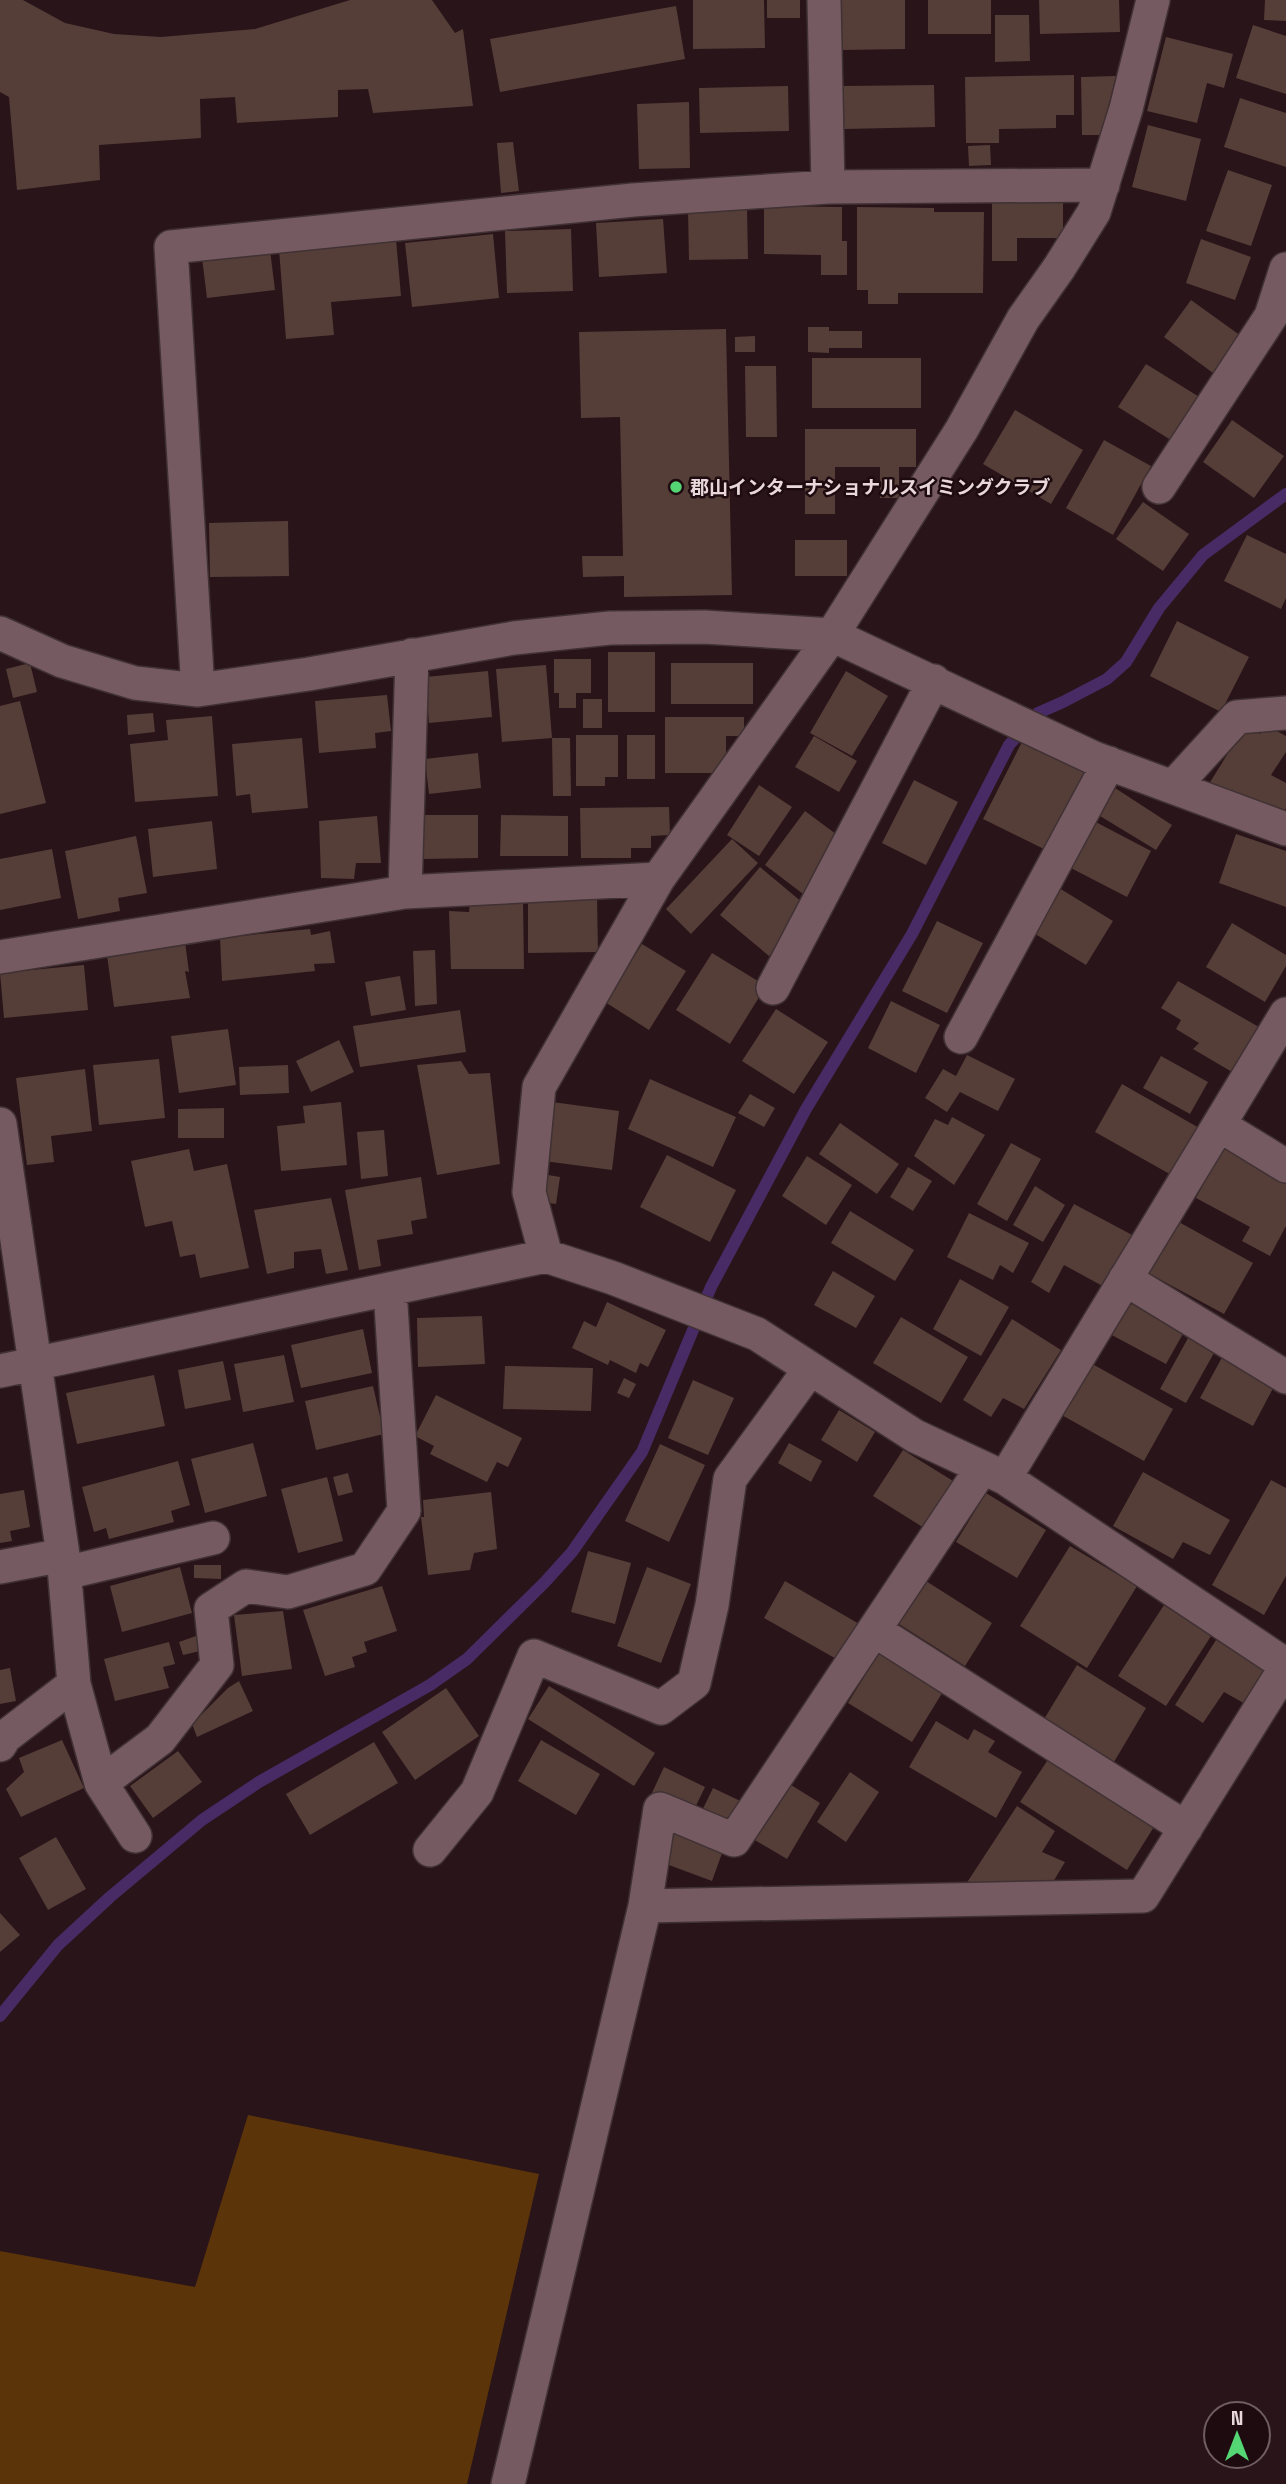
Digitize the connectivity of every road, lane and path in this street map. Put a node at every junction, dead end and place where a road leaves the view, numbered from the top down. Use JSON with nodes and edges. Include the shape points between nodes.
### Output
{"nodes":[{"id":1,"x":824,"y":0,"type":"edge"},
{"id":2,"x":1153,"y":0,"type":"edge"},
{"id":3,"x":1103,"y":185,"type":"junction"},
{"id":4,"x":828,"y":187,"type":"junction"},
{"id":5,"x":1286,"y":269,"type":"edge"},
{"id":6,"x":1159,"y":486,"type":"dead end"},
{"id":7,"x":0,"y":634,"type":"edge"},
{"id":8,"x":832,"y":635,"type":"junction"},
{"id":9,"x":412,"y":655,"type":"junction"},
{"id":10,"x":934,"y":681,"type":"junction"},
{"id":11,"x":198,"y":690,"type":"junction"},
{"id":12,"x":1286,"y":713,"type":"edge"},
{"id":13,"x":1110,"y":764,"type":"junction"},
{"id":14,"x":1173,"y":787,"type":"junction"},
{"id":15,"x":1286,"y":829,"type":"edge"},
{"id":16,"x":658,"y":879,"type":"junction"},
{"id":17,"x":405,"y":892,"type":"junction"},
{"id":18,"x":0,"y":957,"type":"edge"},
{"id":19,"x":773,"y":988,"type":"dead end"},
{"id":20,"x":1286,"y":1014,"type":"edge"},
{"id":21,"x":961,"y":1037,"type":"dead end"},
{"id":22,"x":0,"y":1125,"type":"edge"},
{"id":23,"x":1219,"y":1125,"type":"junction"},
{"id":24,"x":1286,"y":1166,"type":"edge"},
{"id":25,"x":546,"y":1256,"type":"junction"},
{"id":26,"x":1125,"y":1279,"type":"junction"},
{"id":27,"x":390,"y":1289,"type":"junction"},
{"id":28,"x":35,"y":1363,"type":"junction"},
{"id":29,"x":810,"y":1369,"type":"junction"},
{"id":30,"x":0,"y":1371,"type":"edge"},
{"id":31,"x":1286,"y":1377,"type":"edge"},
{"id":32,"x":993,"y":1473,"type":"junction"},
{"id":33,"x":213,"y":1538,"type":"dead end"},
{"id":34,"x":64,"y":1564,"type":"junction"},
{"id":35,"x":0,"y":1567,"type":"edge"},
{"id":36,"x":874,"y":1630,"type":"junction"},
{"id":37,"x":1286,"y":1666,"type":"edge"},
{"id":38,"x":74,"y":1684,"type":"junction"},
{"id":39,"x":0,"y":1745,"type":"edge"},
{"id":40,"x":102,"y":1783,"type":"junction"},
{"id":41,"x":1186,"y":1828,"type":"junction"},
{"id":42,"x":135,"y":1836,"type":"dead end"},
{"id":43,"x":430,"y":1850,"type":"dead end"},
{"id":44,"x":645,"y":1906,"type":"junction"},
{"id":45,"x":508,"y":2484,"type":"edge"}],
"edges":[{"from":1,"to":4,"type":"street"},
{"from":2,"to":3,"type":"street"},
{"from":3,"to":4,"type":"street"},
{"from":3,"to":8,"type":"street","via":[[1094,212],[1023,319],[962,429]]},
{"from":4,"to":11,"type":"street","via":[[633,200],[171,247]]},
{"from":5,"to":6,"type":"street","via":[[1271,316]]},
{"from":7,"to":11,"type":"street","via":[[62,661],[122,679]]},
{"from":8,"to":9,"type":"street","via":[[704,627],[610,628]]},
{"from":8,"to":10,"type":"street"},
{"from":8,"to":16,"type":"street"},
{"from":9,"to":11,"type":"street"},
{"from":9,"to":17,"type":"street"},
{"from":10,"to":13,"type":"street"},
{"from":10,"to":19,"type":"street"},
{"from":12,"to":14,"type":"street","via":[[1237,717]]},
{"from":13,"to":14,"type":"street"},
{"from":13,"to":21,"type":"street"},
{"from":14,"to":15,"type":"street"},
{"from":16,"to":17,"type":"street"},
{"from":16,"to":25,"type":"street","via":[[539,1087],[529,1192]]},
{"from":17,"to":18,"type":"street"},
{"from":20,"to":23,"type":"street"},
{"from":22,"to":28,"type":"street"},
{"from":23,"to":24,"type":"street"},
{"from":23,"to":26,"type":"street"},
{"from":25,"to":27,"type":"street"},
{"from":25,"to":29,"type":"street","via":[[757,1334]]},
{"from":26,"to":31,"type":"street"},
{"from":26,"to":32,"type":"street"},
{"from":27,"to":28,"type":"street"},
{"from":27,"to":40,"type":"street","via":[[404,1511],[365,1569],[288,1592],[246,1586],[211,1609],[217,1665],[160,1739]]},
{"from":28,"to":30,"type":"street"},
{"from":28,"to":34,"type":"street"},
{"from":29,"to":32,"type":"street","via":[[915,1436]]},
{"from":29,"to":43,"type":"street","via":[[730,1479],[712,1605],[694,1683],[661,1708],[534,1656],[477,1791]]},
{"from":32,"to":36,"type":"street"},
{"from":32,"to":37,"type":"street"},
{"from":33,"to":34,"type":"street"},
{"from":34,"to":35,"type":"street"},
{"from":34,"to":38,"type":"street"},
{"from":36,"to":41,"type":"street"},
{"from":36,"to":44,"type":"street","via":[[734,1840],[660,1809]]},
{"from":37,"to":41,"type":"street"},
{"from":38,"to":39,"type":"street"},
{"from":38,"to":40,"type":"street"},
{"from":40,"to":42,"type":"street"},
{"from":41,"to":44,"type":"street","via":[[1143,1896]]},
{"from":44,"to":45,"type":"street"}]}
